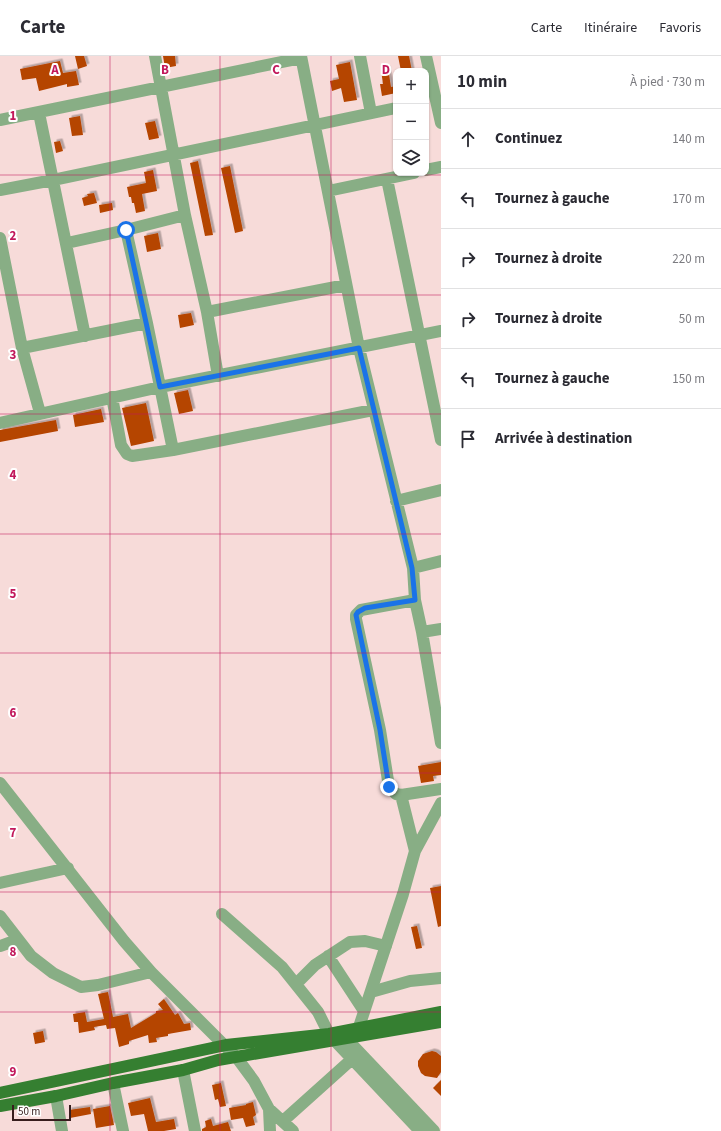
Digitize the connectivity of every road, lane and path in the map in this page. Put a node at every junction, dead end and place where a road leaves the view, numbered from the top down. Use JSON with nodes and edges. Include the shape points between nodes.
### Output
{"nodes":[{"id":1,"x":155,"y":56,"type":"edge"},
{"id":2,"x":360,"y":56,"type":"edge"},
{"id":3,"x":426,"y":56,"type":"edge"},
{"id":4,"x":301,"y":57,"type":"edge"},
{"id":5,"x":160,"y":86,"type":"junction"},
{"id":6,"x":434,"y":100,"type":"edge"},
{"id":7,"x":393,"y":109,"type":"edge"},
{"id":8,"x":39,"y":113,"type":"junction"},
{"id":9,"x":371,"y":113,"type":"junction"},
{"id":10,"x":0,"y":120,"type":"edge"},
{"id":11,"x":441,"y":123,"type":"edge"},
{"id":12,"x":314,"y":124,"type":"junction"},
{"id":13,"x":174,"y":154,"type":"junction"},
{"id":14,"x":441,"y":167,"type":"edge"},
{"id":15,"x":429,"y":169,"type":"edge"},
{"id":16,"x":400,"y":176,"type":"edge"},
{"id":17,"x":387,"y":179,"type":"junction"},
{"id":18,"x":53,"y":180,"type":"junction"},
{"id":19,"x":0,"y":190,"type":"edge"},
{"id":20,"x":328,"y":191,"type":"junction"},
{"id":21,"x":186,"y":215,"type":"junction"},
{"id":22,"x":126,"y":230,"type":"junction"},
{"id":23,"x":0,"y":238,"type":"edge"},
{"id":24,"x":67,"y":243,"type":"junction"},
{"id":25,"x":2,"y":257,"type":"edge"},
{"id":26,"x":346,"y":285,"type":"junction"},
{"id":27,"x":207,"y":312,"type":"junction"},
{"id":28,"x":147,"y":323,"type":"junction"},
{"id":29,"x":441,"y":331,"type":"edge"},
{"id":30,"x":86,"y":336,"type":"junction"},
{"id":31,"x":420,"y":336,"type":"junction"},
{"id":32,"x":22,"y":348,"type":"junction"},
{"id":33,"x":359,"y":348,"type":"junction"},
{"id":34,"x":218,"y":376,"type":"junction"},
{"id":35,"x":160,"y":387,"type":"junction"},
{"id":36,"x":112,"y":397,"type":"junction"},
{"id":37,"x":373,"y":410,"type":"junction"},
{"id":38,"x":40,"y":414,"type":"junction"},
{"id":39,"x":0,"y":422,"type":"edge"},
{"id":40,"x":441,"y":440,"type":"edge"},
{"id":41,"x":173,"y":450,"type":"junction"},
{"id":42,"x":441,"y":490,"type":"edge"},
{"id":43,"x":396,"y":501,"type":"junction"},
{"id":44,"x":441,"y":561,"type":"edge"},
{"id":45,"x":412,"y":568,"type":"junction"},
{"id":46,"x":415,"y":600,"type":"junction"},
{"id":47,"x":441,"y":629,"type":"edge"},
{"id":48,"x":422,"y":632,"type":"junction"},
{"id":49,"x":441,"y":743,"type":"edge"},
{"id":50,"x":0,"y":783,"type":"edge"},
{"id":51,"x":441,"y":790,"type":"edge"},
{"id":52,"x":401,"y":795,"type":"junction"},
{"id":53,"x":441,"y":803,"type":"edge"},
{"id":54,"x":415,"y":852,"type":"junction"},
{"id":55,"x":68,"y":868,"type":"junction"},
{"id":56,"x":0,"y":884,"type":"edge"},
{"id":57,"x":222,"y":914,"type":"dead end"},
{"id":58,"x":0,"y":916,"type":"edge"},
{"id":59,"x":17,"y":940,"type":"junction"},
{"id":60,"x":0,"y":946,"type":"edge"},
{"id":61,"x":386,"y":946,"type":"junction"},
{"id":62,"x":328,"y":956,"type":"junction"},
{"id":63,"x":151,"y":972,"type":"junction"},
{"id":64,"x":441,"y":978,"type":"edge"},
{"id":65,"x":296,"y":984,"type":"junction"},
{"id":66,"x":371,"y":992,"type":"junction"},
{"id":67,"x":364,"y":1011,"type":"junction"},
{"id":68,"x":441,"y":1012,"type":"edge"},
{"id":69,"x":441,"y":1022,"type":"edge"},
{"id":70,"x":359,"y":1028,"type":"junction"},
{"id":71,"x":337,"y":1036,"type":"junction"},
{"id":72,"x":226,"y":1045,"type":"junction"},
{"id":73,"x":237,"y":1058,"type":"junction"},
{"id":74,"x":352,"y":1060,"type":"junction"},
{"id":75,"x":183,"y":1070,"type":"junction"},
{"id":76,"x":113,"y":1083,"type":"junction"},
{"id":77,"x":0,"y":1093,"type":"edge"},
{"id":78,"x":56,"y":1096,"type":"junction"},
{"id":79,"x":0,"y":1106,"type":"edge"},
{"id":80,"x":269,"y":1109,"type":"junction"},
{"id":81,"x":283,"y":1121,"type":"junction"},
{"id":82,"x":62,"y":1131,"type":"edge"},
{"id":83,"x":124,"y":1131,"type":"edge"},
{"id":84,"x":195,"y":1131,"type":"edge"},
{"id":85,"x":270,"y":1131,"type":"edge"},
{"id":86,"x":293,"y":1131,"type":"edge"},
{"id":87,"x":420,"y":1131,"type":"edge"},
{"id":88,"x":434,"y":1131,"type":"edge"}],
"edges":[{"from":1,"to":5,"type":"street"},
{"from":2,"to":9,"type":"street"},
{"from":3,"to":6,"type":"street"},
{"from":4,"to":5,"type":"street"},
{"from":4,"to":12,"type":"street"},
{"from":5,"to":8,"type":"street"},
{"from":5,"to":13,"type":"street"},
{"from":6,"to":11,"type":"street"},
{"from":7,"to":9,"type":"street"},
{"from":8,"to":10,"type":"street"},
{"from":8,"to":18,"type":"street"},
{"from":9,"to":12,"type":"street"},
{"from":12,"to":13,"type":"street"},
{"from":12,"to":20,"type":"street"},
{"from":13,"to":18,"type":"street"},
{"from":13,"to":21,"type":"street"},
{"from":14,"to":15,"type":"street"},
{"from":16,"to":17,"type":"street"},
{"from":17,"to":20,"type":"street"},
{"from":17,"to":31,"type":"street"},
{"from":18,"to":19,"type":"street"},
{"from":18,"to":24,"type":"street"},
{"from":20,"to":26,"type":"street"},
{"from":21,"to":22,"type":"street"},
{"from":21,"to":27,"type":"street"},
{"from":22,"to":24,"type":"street"},
{"from":22,"to":28,"type":"street"},
{"from":23,"to":25,"type":"street"},
{"from":24,"to":30,"type":"street"},
{"from":25,"to":32,"type":"street"},
{"from":26,"to":27,"type":"street"},
{"from":26,"to":33,"type":"street"},
{"from":27,"to":34,"type":"street"},
{"from":28,"to":30,"type":"street"},
{"from":28,"to":35,"type":"street"},
{"from":29,"to":31,"type":"street"},
{"from":30,"to":32,"type":"street"},
{"from":31,"to":33,"type":"street"},
{"from":31,"to":40,"type":"street"},
{"from":32,"to":38,"type":"street"},
{"from":33,"to":34,"type":"street"},
{"from":33,"to":37,"type":"street"},
{"from":34,"to":35,"type":"street"},
{"from":35,"to":36,"type":"street"},
{"from":35,"to":41,"type":"street"},
{"from":36,"to":38,"type":"street"},
{"from":36,"to":41,"type":"street","via":[[121,444],[127,454],[138,456]]},
{"from":37,"to":41,"type":"street"},
{"from":37,"to":43,"type":"street"},
{"from":38,"to":39,"type":"street"},
{"from":42,"to":43,"type":"street"},
{"from":43,"to":45,"type":"street"},
{"from":44,"to":45,"type":"street"},
{"from":45,"to":46,"type":"street"},
{"from":46,"to":48,"type":"street"},
{"from":46,"to":52,"type":"street","via":[[365,608],[356,615],[389,787]]},
{"from":47,"to":48,"type":"street"},
{"from":48,"to":49,"type":"street"},
{"from":50,"to":55,"type":"street"},
{"from":51,"to":52,"type":"street"},
{"from":52,"to":54,"type":"street"},
{"from":53,"to":54,"type":"street"},
{"from":54,"to":61,"type":"street"},
{"from":55,"to":56,"type":"street"},
{"from":55,"to":63,"type":"street"},
{"from":57,"to":65,"type":"street","via":[[282,967]]},
{"from":58,"to":59,"type":"street"},
{"from":59,"to":60,"type":"street"},
{"from":59,"to":63,"type":"street","via":[[31,956],[53,973],[81,986],[98,985]]},
{"from":61,"to":62,"type":"street","via":[[365,941],[350,942]]},
{"from":61,"to":66,"type":"street"},
{"from":62,"to":65,"type":"street"},
{"from":62,"to":67,"type":"street"},
{"from":63,"to":72,"type":"street"},
{"from":64,"to":66,"type":"street","via":[[410,980]]},
{"from":65,"to":71,"type":"street"},
{"from":66,"to":67,"type":"street"},
{"from":67,"to":70,"type":"street"},
{"from":68,"to":70,"type":"main road"},
{"from":69,"to":71,"type":"main road"},
{"from":70,"to":71,"type":"main road"},
{"from":71,"to":72,"type":"main road"},
{"from":71,"to":73,"type":"main road"},
{"from":71,"to":74,"type":"street"},
{"from":71,"to":88,"type":"street"},
{"from":72,"to":73,"type":"street"},
{"from":72,"to":77,"type":"main road"},
{"from":73,"to":75,"type":"main road","via":[[218,1060]]},
{"from":73,"to":80,"type":"street","via":[[254,1081]]},
{"from":74,"to":81,"type":"street"},
{"from":74,"to":87,"type":"street"},
{"from":75,"to":76,"type":"main road"},
{"from":75,"to":84,"type":"street"},
{"from":76,"to":78,"type":"main road"},
{"from":76,"to":83,"type":"street"},
{"from":78,"to":79,"type":"main road"},
{"from":78,"to":82,"type":"street"},
{"from":80,"to":81,"type":"street"},
{"from":80,"to":85,"type":"street"},
{"from":81,"to":86,"type":"street"}]}
